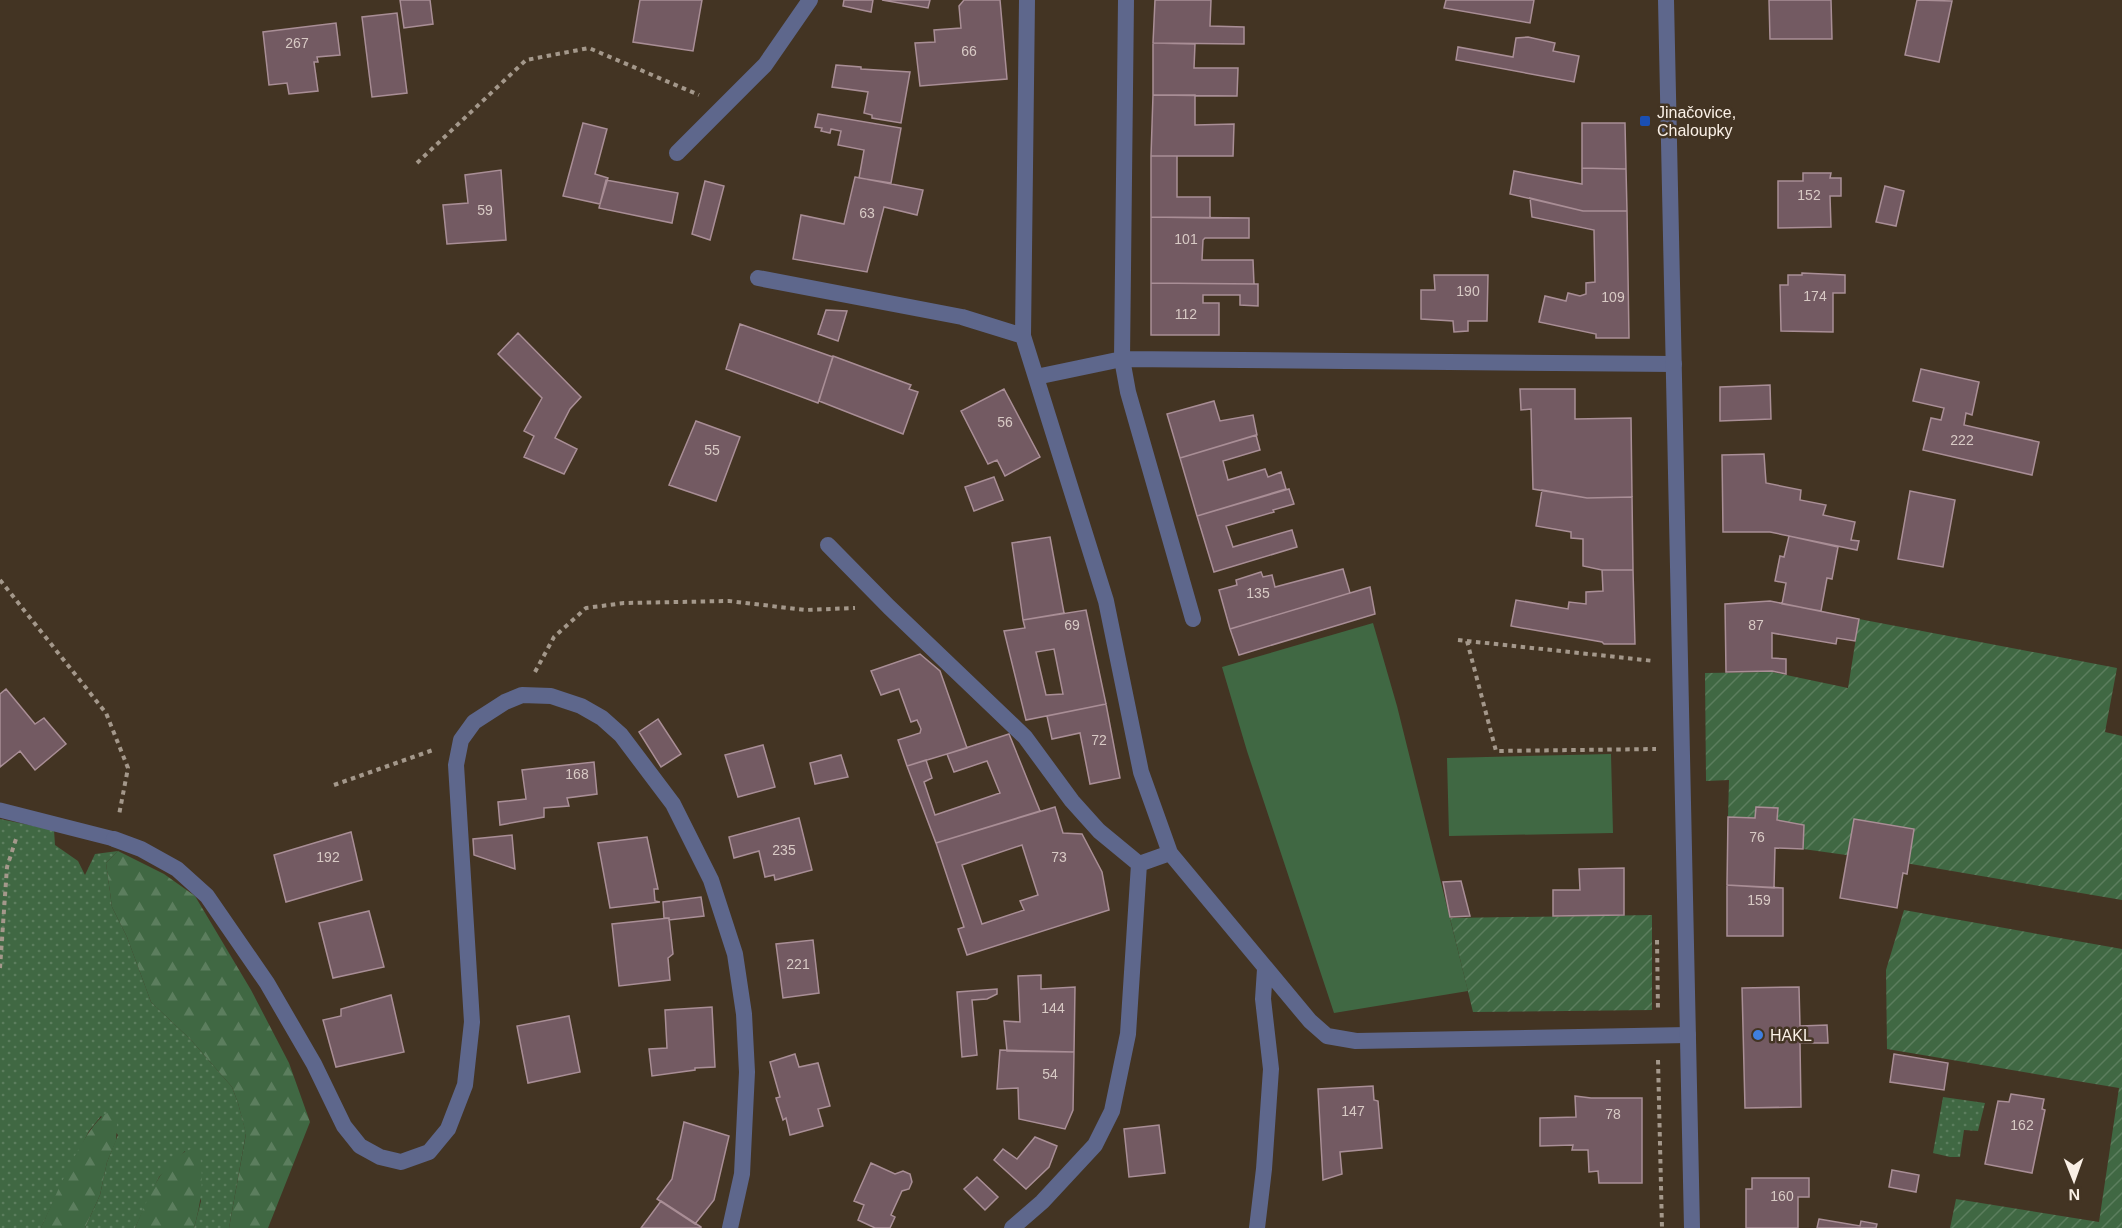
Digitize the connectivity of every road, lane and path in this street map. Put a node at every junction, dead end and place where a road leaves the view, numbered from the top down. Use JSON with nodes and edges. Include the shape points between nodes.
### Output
{"nodes":[{"id":1,"x":810,"y":0,"type":"edge"},
{"id":2,"x":1027,"y":0,"type":"edge"},
{"id":3,"x":1126,"y":0,"type":"edge"},
{"id":4,"x":1666,"y":0,"type":"edge"},
{"id":5,"x":724,"y":106,"type":"junction"},
{"id":6,"x":677,"y":153,"type":"dead end"},
{"id":7,"x":417,"y":164,"type":"dead end"},
{"id":8,"x":758,"y":278,"type":"dead end"},
{"id":9,"x":1023,"y":336,"type":"junction"},
{"id":10,"x":1122,"y":360,"type":"junction"},
{"id":11,"x":1674,"y":364,"type":"junction"},
{"id":12,"x":1036,"y":377,"type":"junction"},
{"id":13,"x":828,"y":545,"type":"dead end"},
{"id":14,"x":0,"y":580,"type":"edge"},
{"id":15,"x":889,"y":607,"type":"junction"},
{"id":16,"x":1193,"y":619,"type":"dead end"},
{"id":17,"x":1458,"y":640,"type":"dead end"},
{"id":18,"x":1467,"y":641,"type":"junction"},
{"id":19,"x":1655,"y":661,"type":"dead end"},
{"id":20,"x":522,"y":695,"type":"junction"},
{"id":21,"x":461,"y":740,"type":"junction"},
{"id":22,"x":1656,"y":749,"type":"dead end"},
{"id":23,"x":334,"y":785,"type":"dead end"},
{"id":24,"x":0,"y":810,"type":"edge"},
{"id":25,"x":38,"y":819,"type":"junction"},
{"id":26,"x":114,"y":839,"type":"junction"},
{"id":27,"x":1170,"y":853,"type":"junction"},
{"id":28,"x":1139,"y":864,"type":"junction"},
{"id":29,"x":0,"y":968,"type":"edge"},
{"id":30,"x":1265,"y":969,"type":"junction"},
{"id":31,"x":1688,"y":1035,"type":"junction"},
{"id":32,"x":730,"y":1228,"type":"edge"},
{"id":33,"x":1012,"y":1228,"type":"edge"},
{"id":34,"x":1257,"y":1228,"type":"edge"},
{"id":35,"x":1692,"y":1228,"type":"edge"}],
"edges":[{"from":1,"to":5,"type":"street","via":[[765,65]]},
{"from":2,"to":9,"type":"street"},
{"from":3,"to":10,"type":"street"},
{"from":4,"to":11,"type":"street"},
{"from":5,"to":6,"type":"street"},
{"from":5,"to":7,"type":"path","via":[[589,48],[526,60]]},
{"from":8,"to":9,"type":"street","via":[[962,316]]},
{"from":9,"to":12,"type":"street"},
{"from":10,"to":11,"type":"street"},
{"from":10,"to":12,"type":"street"},
{"from":10,"to":16,"type":"street"},
{"from":11,"to":31,"type":"street"},
{"from":12,"to":27,"type":"street","via":[[1106,601],[1141,772]]},
{"from":13,"to":15,"type":"street"},
{"from":14,"to":26,"type":"path","via":[[106,712],[128,768]]},
{"from":15,"to":20,"type":"path","via":[[805,610],[729,601],[624,603],[585,608],[554,637]]},
{"from":15,"to":28,"type":"street","via":[[1025,736],[1092,824]]},
{"from":17,"to":18,"type":"path"},
{"from":18,"to":19,"type":"path"},
{"from":18,"to":22,"type":"path","via":[[1496,752]]},
{"from":20,"to":21,"type":"street","via":[[474,722]]},
{"from":20,"to":32,"type":"street","via":[[551,696],[580,706],[621,735],[673,804],[711,880],[735,954],[744,1014],[747,1072],[742,1174]]},
{"from":21,"to":23,"type":"path"},
{"from":21,"to":26,"type":"street","via":[[456,765],[472,1022],[465,1085],[448,1129],[429,1152],[401,1162],[360,1146],[344,1126],[314,1064],[267,984],[207,897],[177,869]]},
{"from":24,"to":25,"type":"lane"},
{"from":25,"to":26,"type":"lane"},
{"from":25,"to":29,"type":"path","via":[[17,836],[11,852]]},
{"from":27,"to":28,"type":"street"},
{"from":27,"to":30,"type":"street"},
{"from":28,"to":33,"type":"street","via":[[1128,1034],[1112,1111],[1095,1145]]},
{"from":30,"to":31,"type":"street","via":[[1327,1036],[1356,1041]]},
{"from":30,"to":34,"type":"street","via":[[1263,999],[1271,1069]]},
{"from":31,"to":35,"type":"street"}]}
